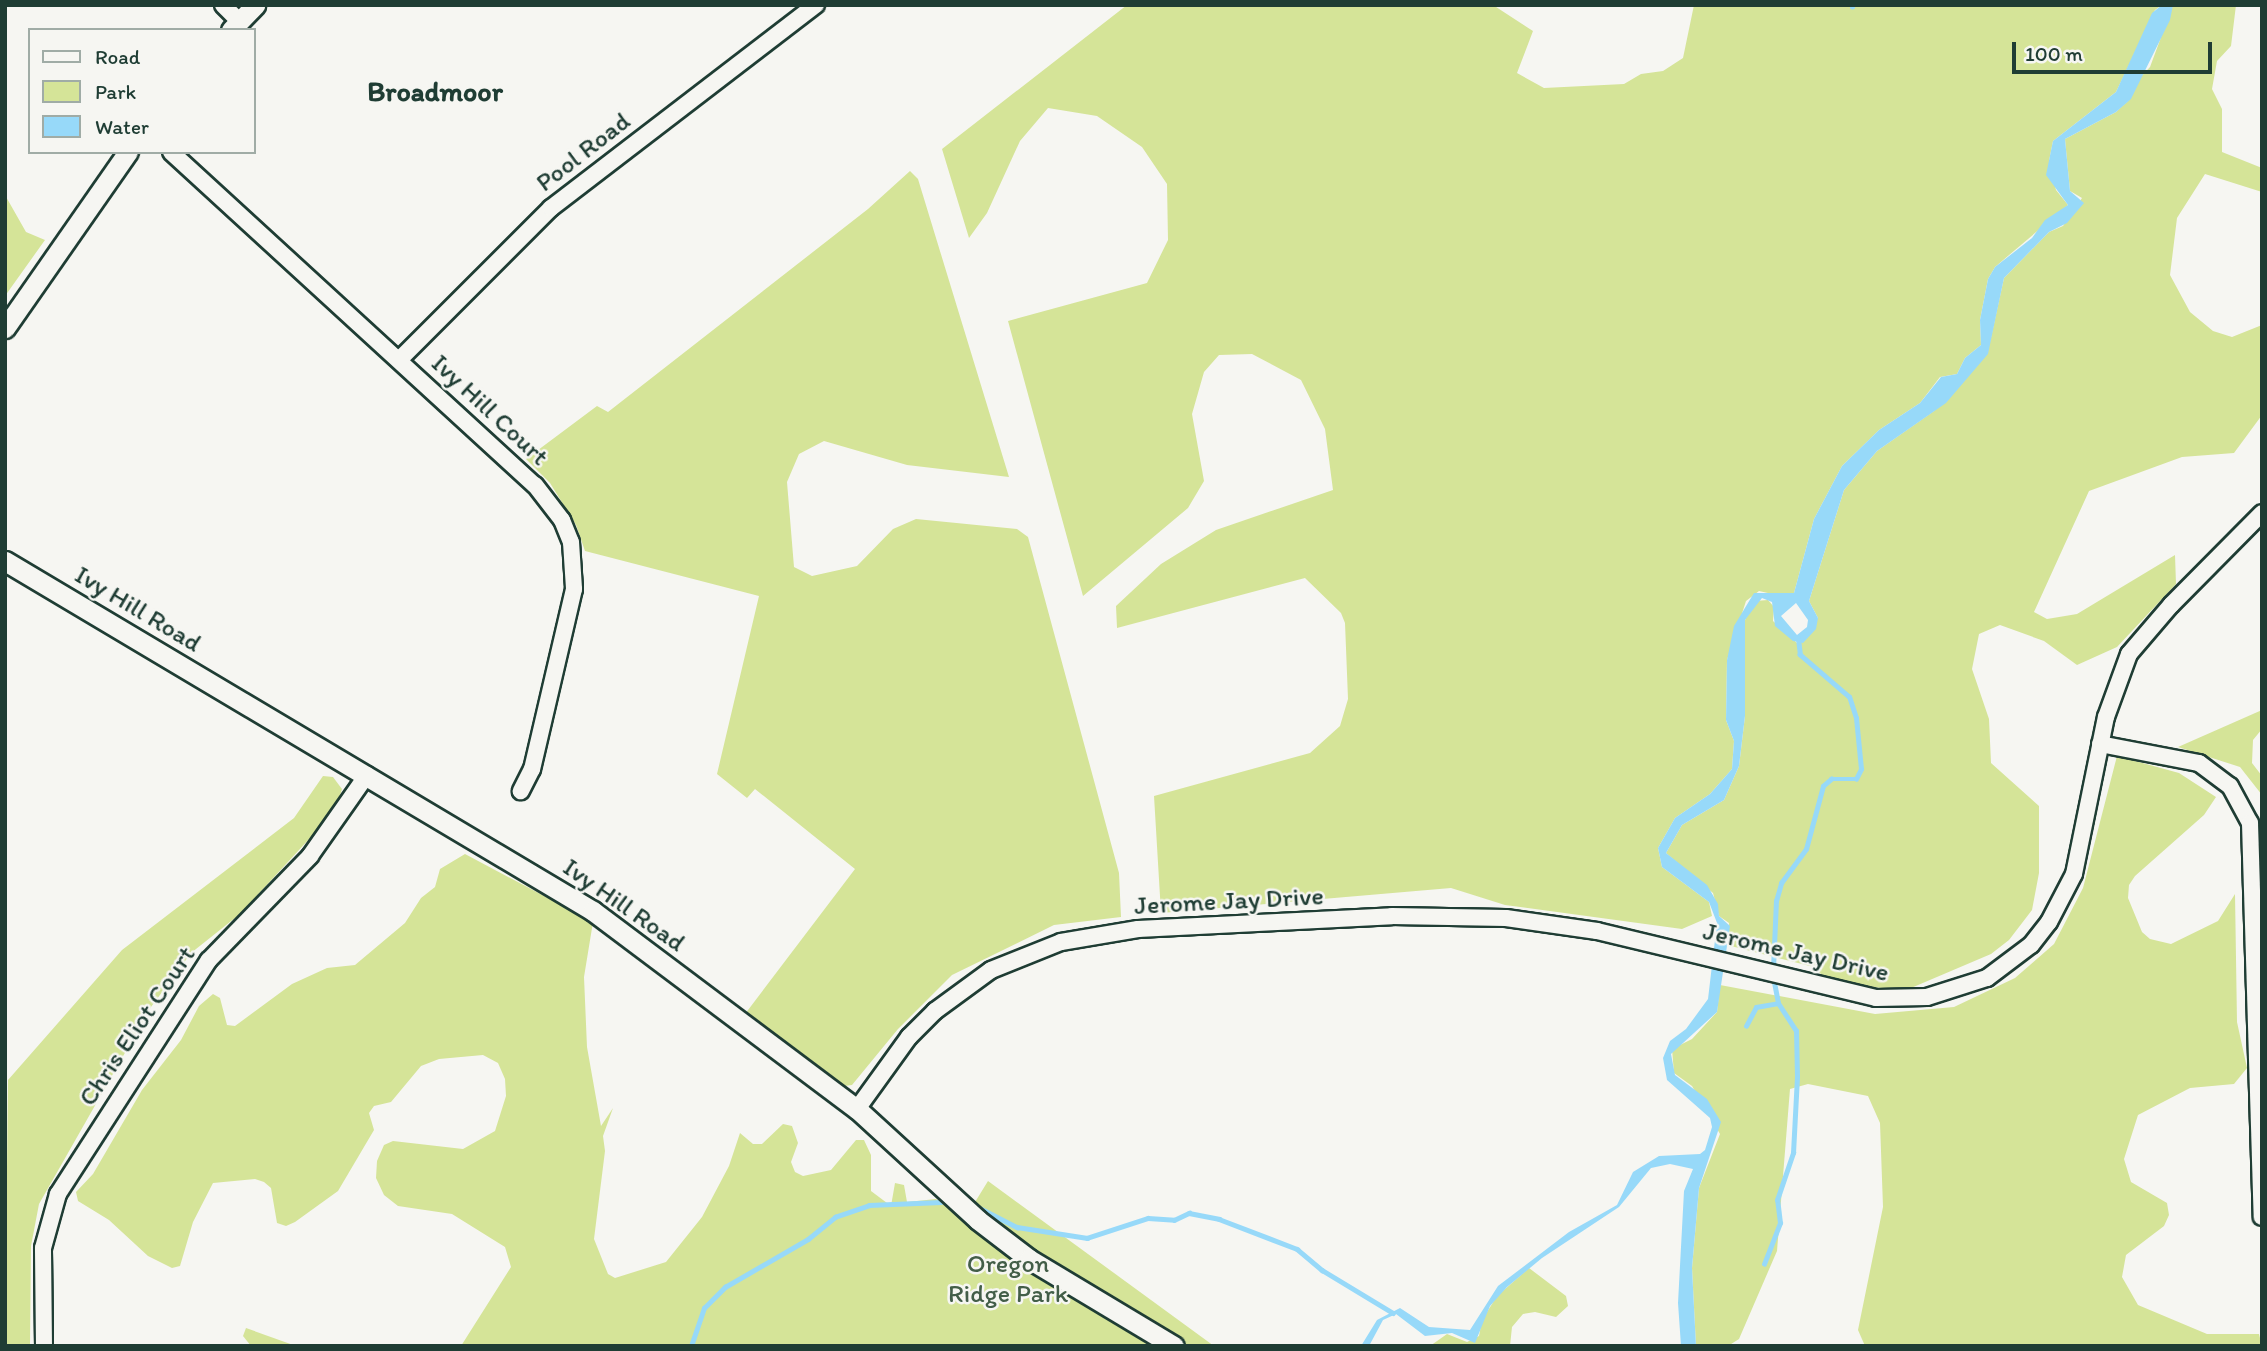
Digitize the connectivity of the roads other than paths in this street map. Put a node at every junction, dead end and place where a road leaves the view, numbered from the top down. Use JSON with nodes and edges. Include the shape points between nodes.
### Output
{"nodes":[{"id":1,"x":223,"y":5,"type":"edge"},
{"id":2,"x":255,"y":5,"type":"edge"},
{"id":3,"x":816,"y":5,"type":"edge"},
{"id":4,"x":235,"y":25,"type":"edge"},
{"id":5,"x":127,"y":154,"type":"edge"},
{"id":6,"x":173,"y":154,"type":"edge"},
{"id":7,"x":5,"y":328,"type":"edge"},
{"id":8,"x":400,"y":359,"type":"junction"},
{"id":9,"x":2262,"y":513,"type":"edge"},
{"id":10,"x":5,"y":561,"type":"edge"},
{"id":11,"x":2100,"y":744,"type":"junction"},
{"id":12,"x":367,"y":775,"type":"junction"},
{"id":13,"x":521,"y":791,"type":"dead end"},
{"id":14,"x":856,"y":1110,"type":"junction"},
{"id":15,"x":2262,"y":1217,"type":"edge"},
{"id":16,"x":44,"y":1346,"type":"edge"},
{"id":17,"x":1174,"y":1346,"type":"edge"}],
"edges":[{"from":1,"to":4,"type":"street"},
{"from":2,"to":4,"type":"street"},
{"from":3,"to":8,"type":"street","name":"Pool Road","via":[[551,208]]},
{"from":5,"to":7,"type":"street"},
{"from":6,"to":8,"type":"street","name":"Ivy Hill Court"},
{"from":8,"to":13,"type":"street","name":"Ivy Hill Court","via":[[534,485],[562,520],[570,542],[574,589],[569,617],[533,769]]},
{"from":9,"to":11,"type":"street","name":"Jerome Jay Drive","via":[[2129,654],[2114,685]]},
{"from":10,"to":12,"type":"street","name":"Ivy Hill Road"},
{"from":11,"to":14,"type":"street","name":"Jerome Jay Drive","via":[[2074,874],[2049,922],[2008,965],[1956,990],[1901,1000],[1805,983],[1597,931],[1452,916],[1096,934],[1026,954],[960,990],[909,1037]]},
{"from":11,"to":15,"type":"street","via":[[2199,763],[2230,786],[2250,823]]},
{"from":12,"to":14,"type":"street","name":"Ivy Hill Road","via":[[593,912]]},
{"from":12,"to":16,"type":"street","name":"Chris Eliot Court","via":[[310,856],[209,960],[58,1194],[43,1248]]},
{"from":14,"to":17,"type":"street","name":"Ivy Hill Road","via":[[978,1220],[1029,1259]]}]}
